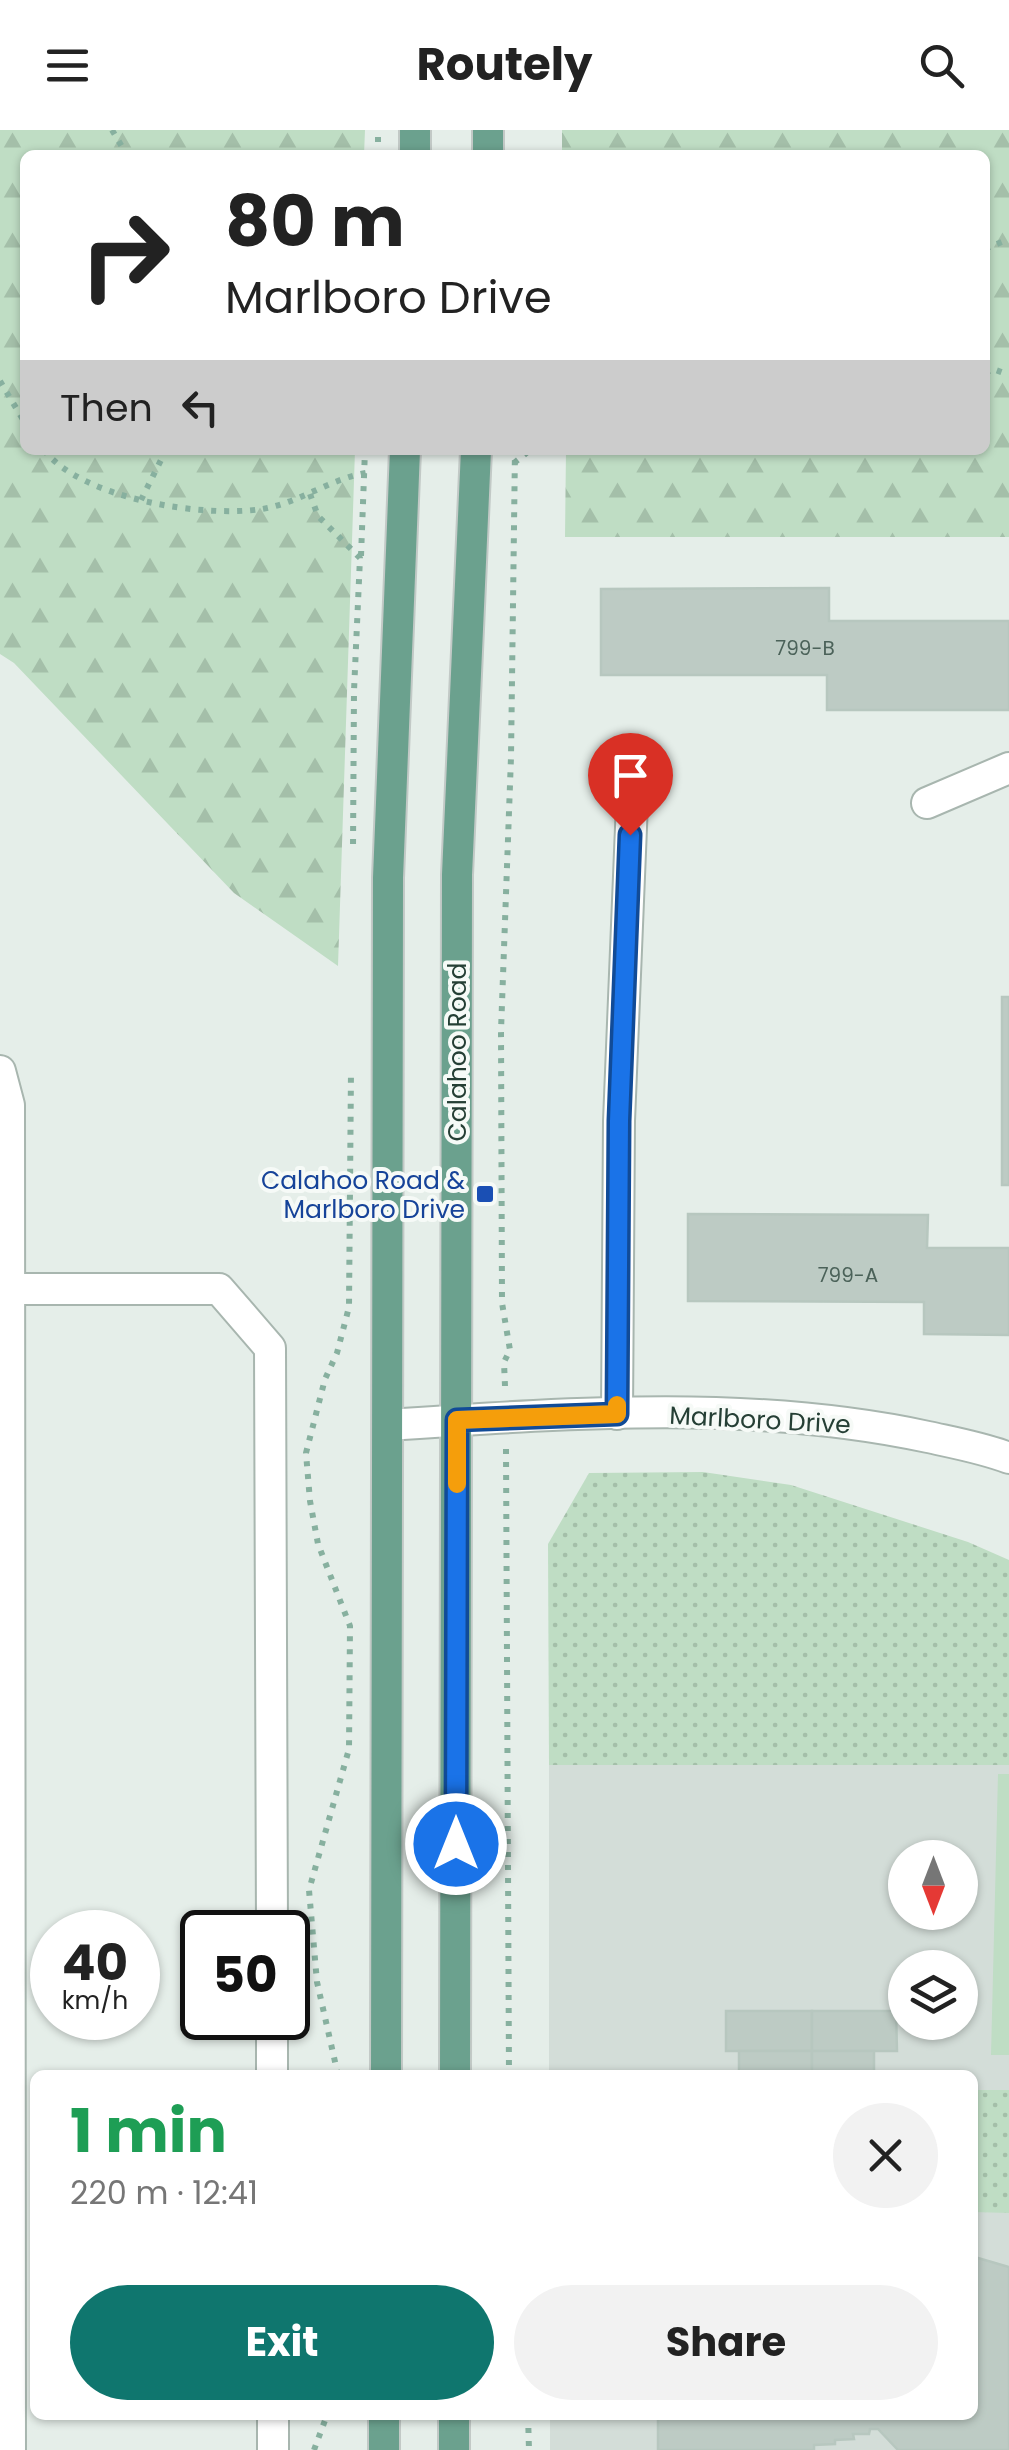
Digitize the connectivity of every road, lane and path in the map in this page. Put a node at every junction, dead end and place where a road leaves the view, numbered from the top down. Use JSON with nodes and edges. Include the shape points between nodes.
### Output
{"nodes":[{"id":1,"x":0,"y":381,"type":"edge"},
{"id":2,"x":20,"y":415,"type":"edge"},
{"id":3,"x":48,"y":455,"type":"edge"},
{"id":4,"x":164,"y":455,"type":"edge"},
{"id":5,"x":365,"y":455,"type":"edge"},
{"id":6,"x":405,"y":455,"type":"edge"},
{"id":7,"x":476,"y":455,"type":"edge"},
{"id":8,"x":515,"y":455,"type":"edge"},
{"id":9,"x":524,"y":455,"type":"edge"},
{"id":10,"x":515,"y":463,"type":"junction"},
{"id":11,"x":364,"y":473,"type":"junction"},
{"id":12,"x":310,"y":494,"type":"junction"},
{"id":13,"x":142,"y":500,"type":"junction"},
{"id":14,"x":360,"y":558,"type":"junction"},
{"id":15,"x":1009,"y":768,"type":"edge"},
{"id":16,"x":632,"y":803,"type":"dead end"},
{"id":17,"x":927,"y":803,"type":"dead end"},
{"id":18,"x":353,"y":850,"type":"dead end"},
{"id":19,"x":351,"y":1068,"type":"dead end"},
{"id":20,"x":0,"y":1071,"type":"edge"},
{"id":21,"x":4,"y":1289,"type":"edge"},
{"id":22,"x":617,"y":1414,"type":"junction"},
{"id":23,"x":506,"y":1418,"type":"junction"},
{"id":24,"x":457,"y":1420,"type":"junction"},
{"id":25,"x":388,"y":1425,"type":"junction"},
{"id":26,"x":1009,"y":1458,"type":"edge"},
{"id":27,"x":272,"y":1910,"type":"edge"},
{"id":28,"x":272,"y":2040,"type":"edge"},
{"id":29,"x":272,"y":2070,"type":"edge"},
{"id":30,"x":337,"y":2070,"type":"edge"},
{"id":31,"x":386,"y":2070,"type":"edge"},
{"id":32,"x":456,"y":2070,"type":"edge"},
{"id":33,"x":509,"y":2070,"type":"edge"},
{"id":34,"x":272,"y":2420,"type":"edge"},
{"id":35,"x":325,"y":2420,"type":"edge"},
{"id":36,"x":384,"y":2420,"type":"edge"},
{"id":37,"x":454,"y":2420,"type":"edge"},
{"id":38,"x":528,"y":2420,"type":"edge"},
{"id":39,"x":10,"y":2450,"type":"edge"},
{"id":40,"x":273,"y":2450,"type":"edge"},
{"id":41,"x":314,"y":2450,"type":"edge"},
{"id":42,"x":384,"y":2450,"type":"edge"},
{"id":43,"x":454,"y":2450,"type":"edge"},
{"id":44,"x":529,"y":2450,"type":"edge"}],
"edges":[{"from":1,"to":2,"type":"path"},
{"from":3,"to":13,"type":"path","via":[[95,485]]},
{"from":4,"to":13,"type":"path"},
{"from":5,"to":11,"type":"path"},
{"from":6,"to":25,"type":"main road","via":[[388,878]]},
{"from":7,"to":24,"type":"main road","name":"Calahoo Road","via":[[457,875]]},
{"from":8,"to":10,"type":"path"},
{"from":9,"to":10,"type":"path"},
{"from":10,"to":23,"type":"path","via":[[501,1030]]},
{"from":11,"to":12,"type":"path"},
{"from":11,"to":14,"type":"path"},
{"from":12,"to":13,"type":"path","via":[[263,509]]},
{"from":12,"to":14,"type":"path","via":[[318,516]]},
{"from":14,"to":18,"type":"path"},
{"from":15,"to":17,"type":"street"},
{"from":16,"to":22,"type":"street","via":[[619,1121]]},
{"from":19,"to":30,"type":"path","via":[[350,1307],[306,1453],[318,1544],[350,1626],[349,1749],[308,1890],[317,1982]]},
{"from":20,"to":21,"type":"street","via":[[9,1105]]},
{"from":21,"to":27,"type":"street","via":[[219,1289],[270,1348]]},
{"from":21,"to":39,"type":"street"},
{"from":22,"to":23,"type":"street","name":"Marlboro Drive"},
{"from":22,"to":26,"type":"street","name":"Marlboro Drive","via":[[820,1419]]},
{"from":23,"to":24,"type":"street","name":"Marlboro Drive"},
{"from":23,"to":33,"type":"path"},
{"from":24,"to":25,"type":"street","name":"Marlboro Drive"},
{"from":24,"to":32,"type":"main road","name":"Calahoo Road"},
{"from":25,"to":31,"type":"main road"},
{"from":28,"to":29,"type":"street"},
{"from":34,"to":40,"type":"street"},
{"from":35,"to":41,"type":"path"},
{"from":36,"to":42,"type":"main road"},
{"from":37,"to":43,"type":"main road"},
{"from":38,"to":44,"type":"path"}]}
